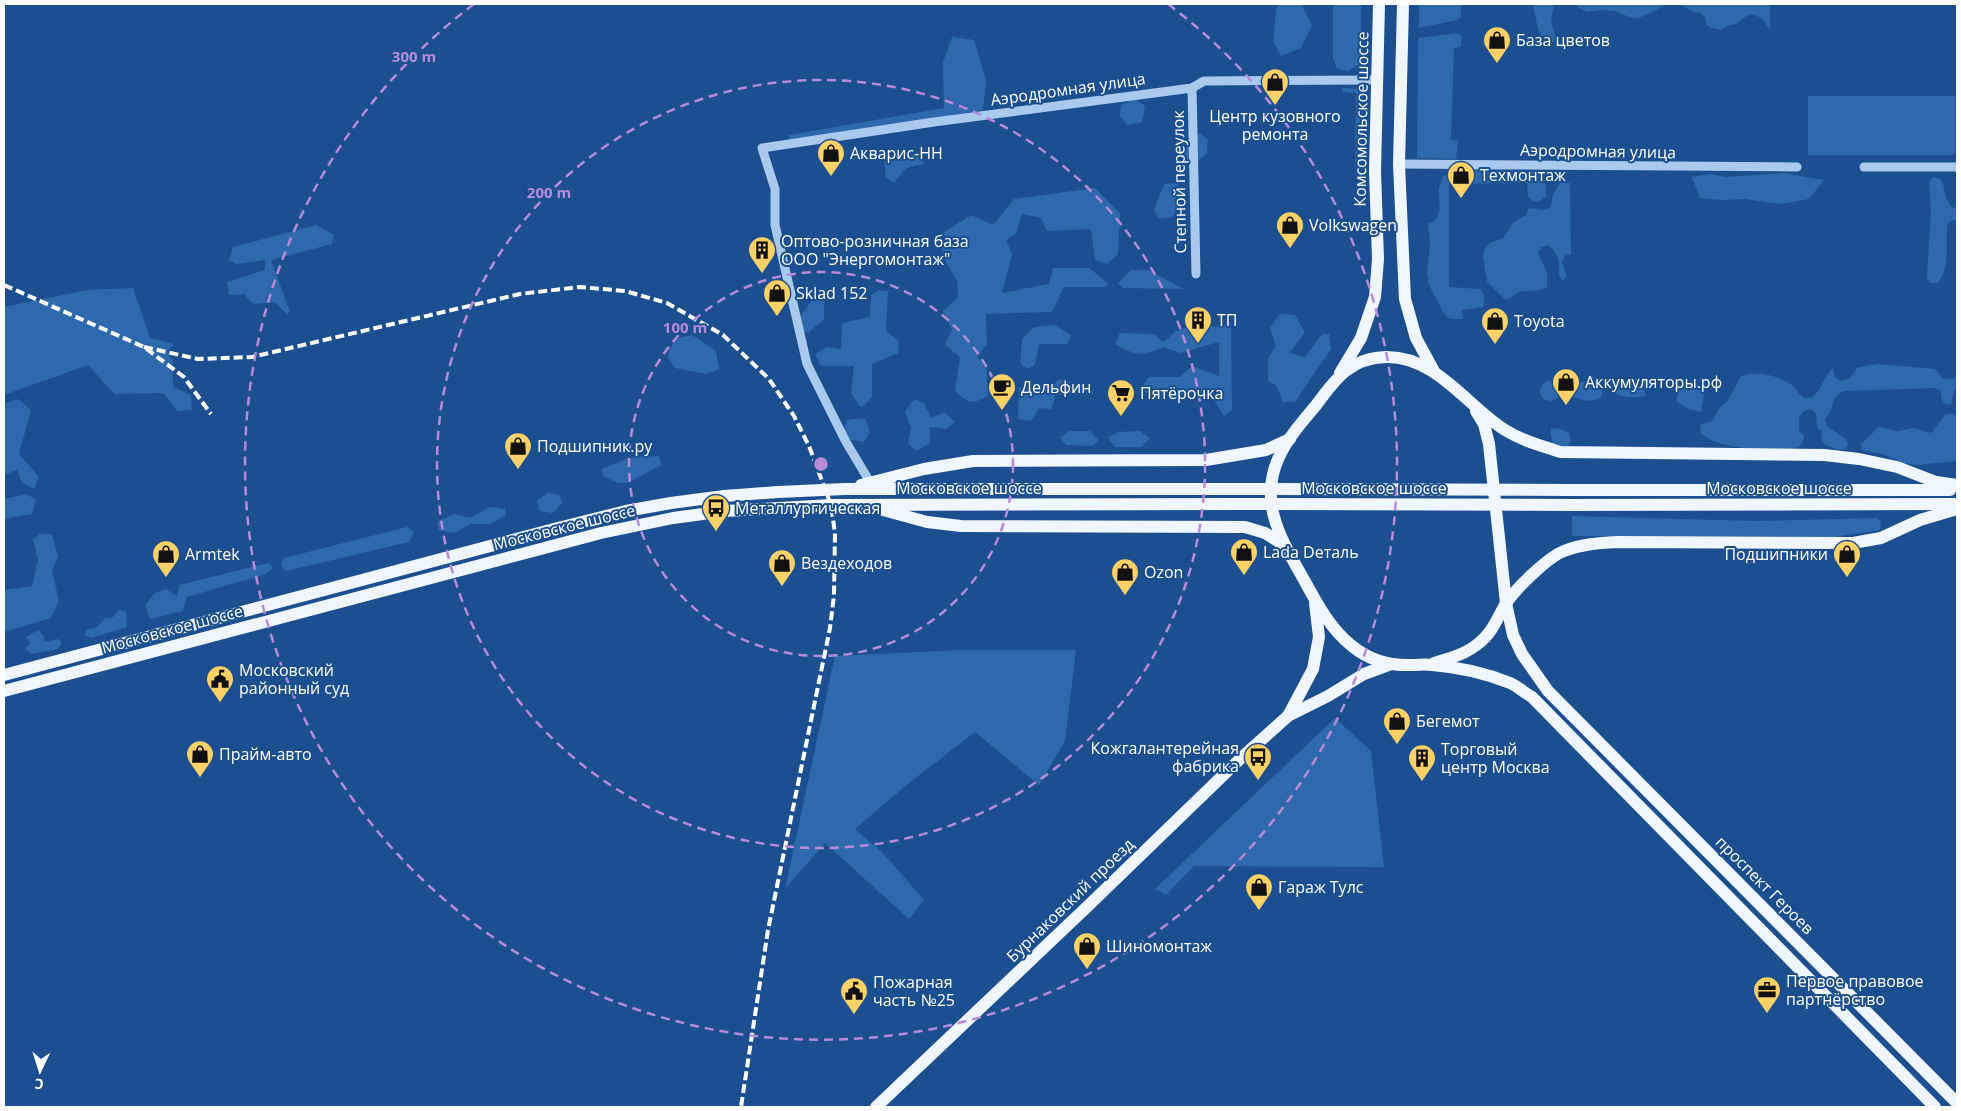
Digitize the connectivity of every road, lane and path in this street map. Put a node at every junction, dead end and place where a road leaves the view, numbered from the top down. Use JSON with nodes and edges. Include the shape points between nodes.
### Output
{"nodes":[{"id":1,"x":1379,"y":4,"type":"edge"},
{"id":2,"x":1403,"y":4,"type":"edge"},
{"id":3,"x":1377,"y":80,"type":"junction"},
{"id":4,"x":1192,"y":88,"type":"junction"},
{"id":5,"x":1399,"y":164,"type":"junction"},
{"id":6,"x":1796,"y":167,"type":"dead end"},
{"id":7,"x":1864,"y":167,"type":"dead end"},
{"id":8,"x":1957,"y":167,"type":"edge"},
{"id":9,"x":1196,"y":274,"type":"dead end"},
{"id":10,"x":1435,"y":373,"type":"junction"},
{"id":11,"x":1339,"y":375,"type":"junction"},
{"id":12,"x":1472,"y":404,"type":"junction"},
{"id":13,"x":1290,"y":439,"type":"junction"},
{"id":14,"x":870,"y":482,"type":"junction"},
{"id":15,"x":1957,"y":485,"type":"edge"},
{"id":16,"x":845,"y":489,"type":"junction"},
{"id":17,"x":1957,"y":490,"type":"edge"},
{"id":18,"x":1957,"y":504,"type":"edge"},
{"id":19,"x":846,"y":505,"type":"junction"},
{"id":20,"x":1957,"y":509,"type":"edge"},
{"id":21,"x":1284,"y":545,"type":"junction"},
{"id":22,"x":1315,"y":601,"type":"junction"},
{"id":23,"x":1506,"y":603,"type":"junction"},
{"id":24,"x":1391,"y":664,"type":"junction"},
{"id":25,"x":1430,"y":664,"type":"junction"},
{"id":26,"x":4,"y":675,"type":"edge"},
{"id":27,"x":4,"y":691,"type":"edge"},
{"id":28,"x":1288,"y":716,"type":"junction"},
{"id":29,"x":1957,"y":1103,"type":"edge"},
{"id":30,"x":876,"y":1107,"type":"edge"},
{"id":31,"x":1935,"y":1107,"type":"edge"}],
"edges":[{"from":1,"to":3,"type":"main road","name":"Комсомольское шоссе"},
{"from":2,"to":5,"type":"main road"},
{"from":3,"to":4,"type":"street","name":"Аэродромная улица","via":[[1204,81]]},
{"from":3,"to":11,"type":"main road","name":"Комсомольское шоссе","via":[[1375,171],[1378,259],[1375,298],[1361,338]]},
{"from":4,"to":9,"type":"street","name":"Степной переулок"},
{"from":4,"to":14,"type":"street","name":"Аэродромная улица","via":[[762,148],[775,189],[774,225],[807,364]]},
{"from":5,"to":6,"type":"street","name":"Аэродромная улица"},
{"from":5,"to":10,"type":"main road","via":[[1405,299],[1416,338]]},
{"from":7,"to":8,"type":"street"},
{"from":10,"to":11,"type":"main road","via":[[1412,362],[1387,357],[1362,361]]},
{"from":10,"to":12,"type":"main road"},
{"from":11,"to":13,"type":"main road"},
{"from":12,"to":15,"type":"main road","via":[[1503,429],[1529,444],[1561,452],[1824,455],[1898,467],[1936,482]]},
{"from":12,"to":23,"type":"main road","name":"проспект Героев","via":[[1484,424],[1489,444]]},
{"from":13,"to":14,"type":"main road","via":[[1266,450],[1216,459],[973,461],[924,468]]},
{"from":13,"to":21,"type":"main road","via":[[1279,457],[1270,497],[1273,517]]},
{"from":14,"to":16,"type":"main road"},
{"from":16,"to":17,"type":"main road","name":"Московское шоссе","bridge":true},
{"from":16,"to":26,"type":"main road","name":"Московское шоссе","via":[[724,496],[626,511]]},
{"from":18,"to":19,"type":"main road","name":"Московское шоссе","bridge":true},
{"from":19,"to":21,"type":"main road","via":[[961,526],[1245,527],[1265,533]]},
{"from":19,"to":27,"type":"main road","name":"Московское шоссе","via":[[725,512],[629,526]]},
{"from":20,"to":23,"type":"main road","via":[[1920,520],[1881,538],[1853,543],[1588,544],[1563,551],[1543,564]]},
{"from":21,"to":22,"type":"main road"},
{"from":22,"to":24,"type":"main road","via":[[1353,647],[1369,657]]},
{"from":22,"to":28,"type":"main road","via":[[1319,637],[1313,669]]},
{"from":23,"to":25,"type":"main road","via":[[1493,628],[1480,642],[1461,655]]},
{"from":23,"to":29,"type":"main road","name":"проспект Героев","via":[[1519,648],[1548,691]]},
{"from":24,"to":25,"type":"main road"},
{"from":24,"to":28,"type":"main road","via":[[1364,674]]},
{"from":25,"to":31,"type":"main road","via":[[1465,669],[1511,684],[1532,697]]},
{"from":28,"to":30,"type":"main road","name":"Бурнаковский проезд"}]}
